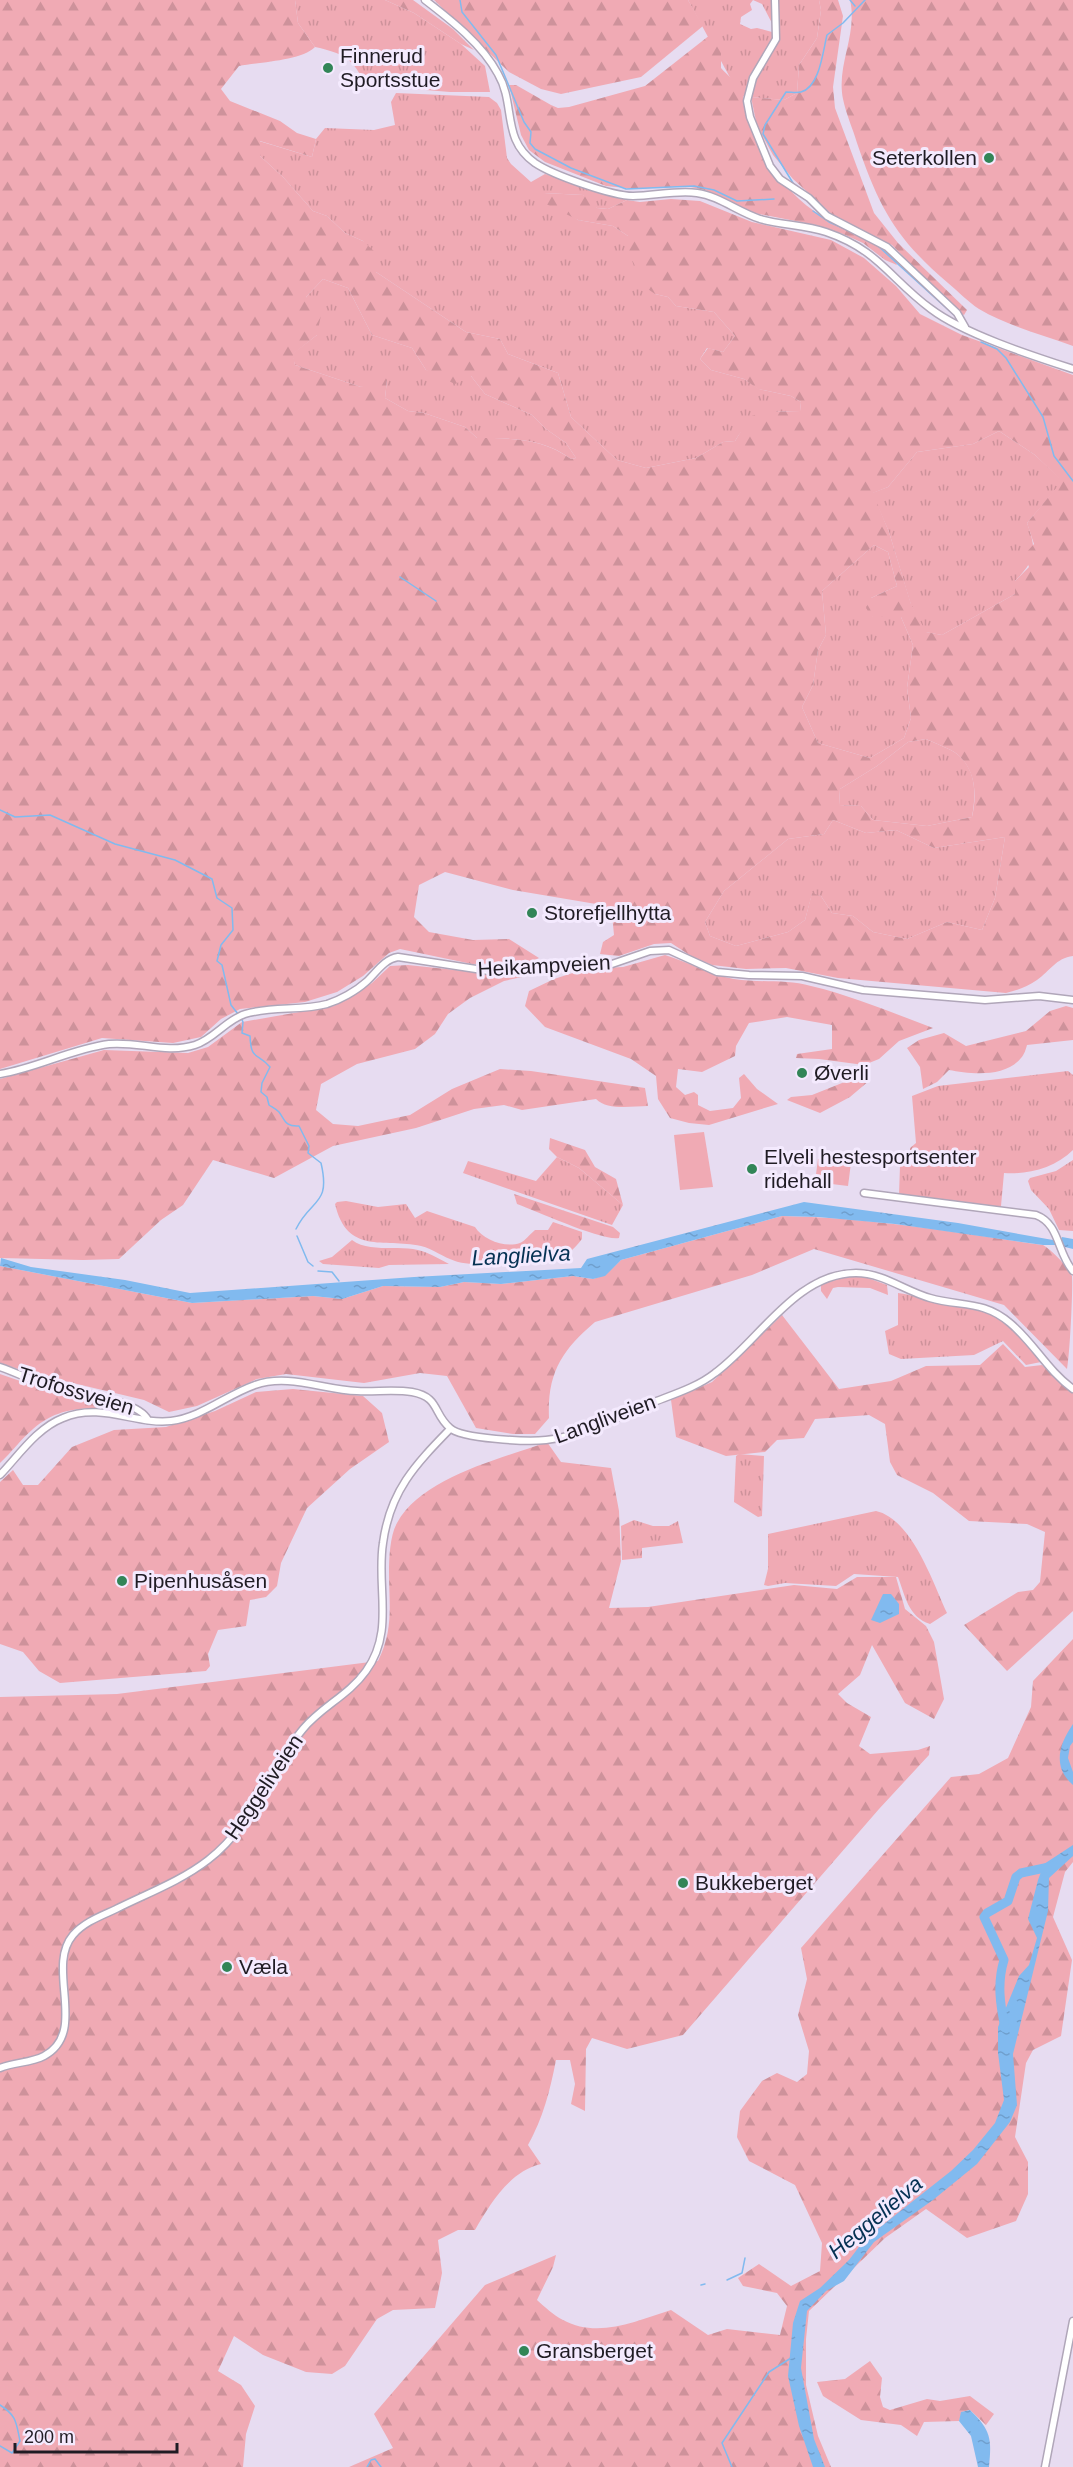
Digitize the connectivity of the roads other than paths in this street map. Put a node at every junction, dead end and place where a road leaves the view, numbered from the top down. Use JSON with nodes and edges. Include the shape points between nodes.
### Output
{"nodes":[{"id":1,"x":425,"y":0,"type":"edge"},
{"id":2,"x":775,"y":0,"type":"edge"},
{"id":3,"x":965,"y":327,"type":"junction"},
{"id":4,"x":1073,"y":369,"type":"edge"},
{"id":5,"x":1073,"y":1000,"type":"edge"},
{"id":6,"x":0,"y":1074,"type":"edge"},
{"id":7,"x":864,"y":1193,"type":"dead end"},
{"id":8,"x":1073,"y":1271,"type":"edge"},
{"id":9,"x":0,"y":1367,"type":"edge"},
{"id":10,"x":1073,"y":1389,"type":"edge"},
{"id":11,"x":148,"y":1420,"type":"junction"},
{"id":12,"x":450,"y":1428,"type":"junction"},
{"id":13,"x":0,"y":1475,"type":"edge"},
{"id":14,"x":0,"y":2068,"type":"edge"},
{"id":15,"x":1073,"y":2321,"type":"edge"},
{"id":16,"x":1045,"y":2467,"type":"edge"}],
"edges":[{"from":1,"to":3,"type":"street","via":[[493,66],[503,86],[514,140],[541,167],[623,196],[697,193],[759,218],[843,238],[874,256],[932,310]]},
{"from":2,"to":3,"type":"street","via":[[776,39],[753,78],[747,97],[750,117],[770,166],[780,179],[809,198],[827,216],[887,246],[957,313]]},
{"from":3,"to":4,"type":"street"},
{"from":5,"to":6,"type":"street","name":"Heikampveien","via":[[1039,996],[986,1000],[863,990],[801,976],[717,972],[669,950],[650,951],[612,964],[489,971],[398,957],[332,1002],[247,1013],[208,1040],[192,1046],[158,1049],[109,1044],[49,1059],[23,1071]]},
{"from":7,"to":8,"type":"street","via":[[1026,1212],[1046,1220],[1053,1228]]},
{"from":9,"to":11,"type":"street","name":"Trofossveien","via":[[58,1389],[130,1406]]},
{"from":10,"to":12,"type":"street","name":"Langliveien","via":[[994,1311],[929,1298],[882,1278],[843,1273],[822,1279],[802,1292],[705,1380],[589,1429],[540,1441],[487,1437]]},
{"from":11,"to":12,"type":"street","via":[[182,1419],[252,1385],[284,1381],[422,1395],[434,1403]]},
{"from":11,"to":13,"type":"street","via":[[96,1413],[62,1418],[42,1430]]},
{"from":12,"to":14,"type":"street","name":"Heggeliveien","via":[[415,1466],[393,1504],[382,1548],[383,1631],[367,1670],[298,1735],[242,1827],[219,1851],[191,1872],[96,1918],[74,1933],[64,1958],[65,2019],[58,2042],[41,2058]]},
{"from":15,"to":16,"type":"street"}]}
